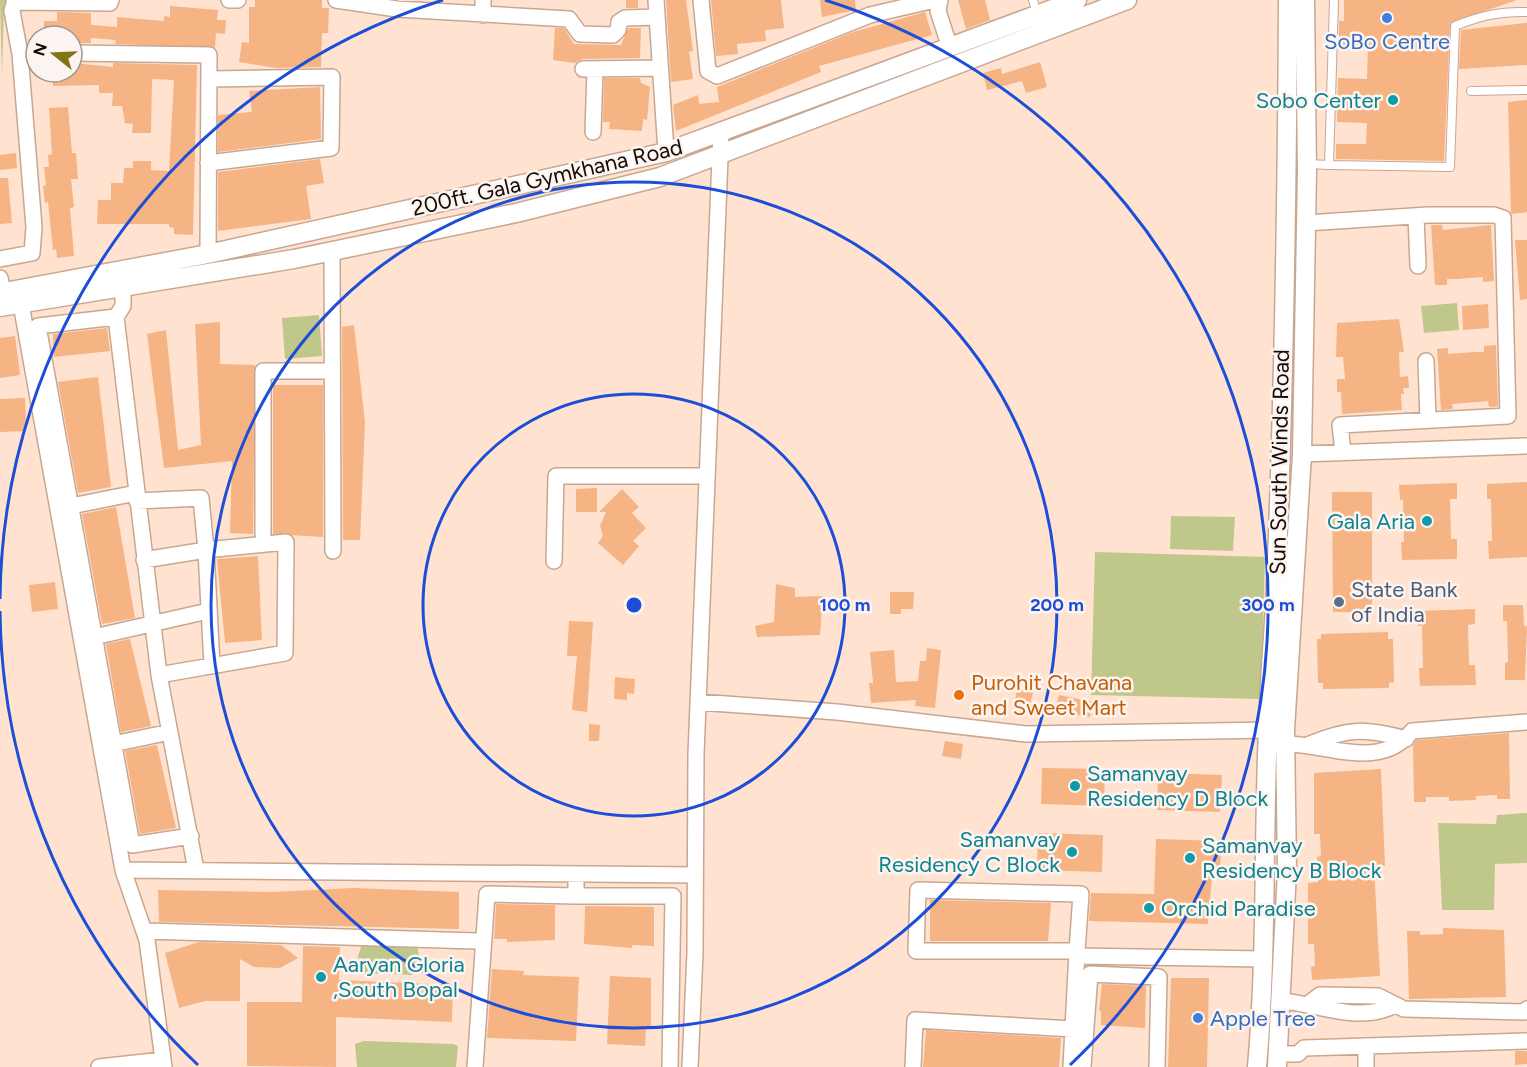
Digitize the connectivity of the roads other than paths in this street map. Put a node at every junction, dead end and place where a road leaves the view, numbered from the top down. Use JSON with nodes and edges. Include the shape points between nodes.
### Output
{"nodes":[{"id":1,"x":111,"y":0,"type":"edge"},
{"id":2,"x":229,"y":0,"type":"edge"},
{"id":3,"x":238,"y":0,"type":"edge"},
{"id":4,"x":336,"y":0,"type":"edge"},
{"id":5,"x":656,"y":0,"type":"edge"},
{"id":6,"x":700,"y":0,"type":"edge"},
{"id":7,"x":935,"y":0,"type":"edge"},
{"id":8,"x":940,"y":0,"type":"edge"},
{"id":9,"x":1077,"y":0,"type":"edge"},
{"id":10,"x":1127,"y":0,"type":"edge"},
{"id":11,"x":1288,"y":0,"type":"edge"},
{"id":12,"x":1305,"y":0,"type":"edge"},
{"id":13,"x":1334,"y":0,"type":"edge"},
{"id":14,"x":14,"y":1,"type":"edge"},
{"id":15,"x":398,"y":4,"type":"edge"},
{"id":16,"x":483,"y":8,"type":"edge"},
{"id":17,"x":1035,"y":8,"type":"edge"},
{"id":18,"x":1527,"y":12,"type":"edge"},
{"id":19,"x":657,"y":17,"type":"junction"},
{"id":20,"x":950,"y":48,"type":"junction"},
{"id":21,"x":84,"y":53,"type":"edge"},
{"id":22,"x":660,"y":68,"type":"junction"},
{"id":23,"x":208,"y":79,"type":"junction"},
{"id":24,"x":1527,"y":90,"type":"edge"},
{"id":25,"x":1471,"y":92,"type":"dead end"},
{"id":26,"x":592,"y":132,"type":"dead end"},
{"id":27,"x":721,"y":133,"type":"junction"},
{"id":28,"x":666,"y":152,"type":"junction"},
{"id":29,"x":720,"y":153,"type":"junction"},
{"id":30,"x":208,"y":163,"type":"junction"},
{"id":31,"x":1307,"y":164,"type":"junction"},
{"id":32,"x":1329,"y":165,"type":"junction"},
{"id":33,"x":1416,"y":216,"type":"junction"},
{"id":34,"x":1306,"y":223,"type":"junction"},
{"id":35,"x":332,"y":251,"type":"junction"},
{"id":36,"x":208,"y":254,"type":"junction"},
{"id":37,"x":0,"y":260,"type":"edge"},
{"id":38,"x":1418,"y":266,"type":"dead end"},
{"id":39,"x":123,"y":288,"type":"junction"},
{"id":40,"x":1,"y":293,"type":"edge"},
{"id":41,"x":21,"y":304,"type":"junction"},
{"id":42,"x":116,"y":317,"type":"junction"},
{"id":43,"x":1426,"y":361,"type":"dead end"},
{"id":44,"x":332,"y":371,"type":"junction"},
{"id":45,"x":1428,"y":420,"type":"junction"},
{"id":46,"x":1527,"y":446,"type":"edge"},
{"id":47,"x":1343,"y":452,"type":"junction"},
{"id":48,"x":1302,"y":454,"type":"junction"},
{"id":49,"x":706,"y":476,"type":"junction"},
{"id":50,"x":137,"y":497,"type":"junction"},
{"id":51,"x":70,"y":506,"type":"junction"},
{"id":52,"x":263,"y":534,"type":"dead end"},
{"id":53,"x":206,"y":550,"type":"junction"},
{"id":54,"x":333,"y":551,"type":"dead end"},
{"id":55,"x":144,"y":560,"type":"junction"},
{"id":56,"x":554,"y":561,"type":"dead end"},
{"id":57,"x":208,"y":611,"type":"junction"},
{"id":58,"x":152,"y":624,"type":"junction"},
{"id":59,"x":94,"y":637,"type":"junction"},
{"id":60,"x":212,"y":666,"type":"junction"},
{"id":61,"x":159,"y":675,"type":"junction"},
{"id":62,"x":698,"y":702,"type":"junction"},
{"id":63,"x":1527,"y":722,"type":"edge"},
{"id":64,"x":170,"y":732,"type":"junction"},
{"id":65,"x":1279,"y":735,"type":"junction"},
{"id":66,"x":1406,"y":739,"type":"junction"},
{"id":67,"x":113,"y":744,"type":"junction"},
{"id":68,"x":1310,"y":744,"type":"junction"},
{"id":69,"x":191,"y":836,"type":"junction"},
{"id":70,"x":123,"y":870,"type":"junction"},
{"id":71,"x":196,"y":870,"type":"junction"},
{"id":72,"x":576,"y":874,"type":"junction"},
{"id":73,"x":695,"y":875,"type":"junction"},
{"id":74,"x":576,"y":896,"type":"junction"},
{"id":75,"x":145,"y":931,"type":"junction"},
{"id":76,"x":476,"y":940,"type":"dead end"},
{"id":77,"x":1077,"y":953,"type":"junction"},
{"id":78,"x":1264,"y":959,"type":"junction"},
{"id":79,"x":1282,"y":1002,"type":"junction"},
{"id":80,"x":1527,"y":1009,"type":"edge"},
{"id":81,"x":1073,"y":1029,"type":"junction"},
{"id":82,"x":1527,"y":1041,"type":"edge"},
{"id":83,"x":1366,"y":1046,"type":"junction"},
{"id":84,"x":1298,"y":1060,"type":"edge"},
{"id":85,"x":1278,"y":1061,"type":"edge"},
{"id":86,"x":164,"y":1063,"type":"edge"},
{"id":87,"x":99,"y":1067,"type":"edge"},
{"id":88,"x":475,"y":1067,"type":"edge"},
{"id":89,"x":674,"y":1067,"type":"edge"},
{"id":90,"x":690,"y":1067,"type":"edge"},
{"id":91,"x":913,"y":1067,"type":"edge"},
{"id":92,"x":1071,"y":1067,"type":"edge"},
{"id":93,"x":1083,"y":1067,"type":"edge"},
{"id":94,"x":1157,"y":1067,"type":"edge"},
{"id":95,"x":1257,"y":1067,"type":"edge"},
{"id":96,"x":1366,"y":1067,"type":"edge"}],
"edges":[{"from":1,"to":14,"type":"street"},
{"from":2,"to":3,"type":"street"},
{"from":4,"to":15,"type":"street"},
{"from":5,"to":19,"type":"street"},
{"from":6,"to":7,"type":"street","via":[[708,71],[717,76],[870,15]]},
{"from":8,"to":20,"type":"street","via":[[938,11]]},
{"from":9,"to":17,"type":"street","name":"200ft. Gala Gymkhana Road"},
{"from":10,"to":29,"type":"street"},
{"from":11,"to":65,"type":"street","name":"Sun South Winds Road","via":[[1287,219],[1276,584]]},
{"from":12,"to":31,"type":"street"},
{"from":13,"to":32,"type":"lane"},
{"from":14,"to":37,"type":"street","via":[[34,227],[32,253]]},
{"from":15,"to":16,"type":"street"},
{"from":16,"to":19,"type":"street","via":[[569,19],[580,34],[613,35],[625,18]]},
{"from":17,"to":20,"type":"street","name":"200ft. Gala Gymkhana Road"},
{"from":18,"to":32,"type":"lane","via":[[1503,11],[1455,26],[1450,167]]},
{"from":19,"to":22,"type":"street"},
{"from":20,"to":27,"type":"street","name":"200ft. Gala Gymkhana Road"},
{"from":21,"to":23,"type":"street","via":[[209,55]]},
{"from":22,"to":26,"type":"street","via":[[589,69]]},
{"from":22,"to":28,"type":"street"},
{"from":23,"to":30,"type":"street"},
{"from":23,"to":30,"type":"street","via":[[332,77],[331,148]]},
{"from":24,"to":25,"type":"lane"},
{"from":27,"to":28,"type":"street","name":"200ft. Gala Gymkhana Road"},
{"from":27,"to":29,"type":"street"},
{"from":28,"to":36,"type":"street","name":"200ft. Gala Gymkhana Road"},
{"from":29,"to":35,"type":"street","via":[[627,186]]},
{"from":29,"to":49,"type":"street"},
{"from":30,"to":36,"type":"street"},
{"from":31,"to":32,"type":"lane"},
{"from":31,"to":34,"type":"street"},
{"from":33,"to":34,"type":"street"},
{"from":33,"to":38,"type":"street"},
{"from":33,"to":45,"type":"street","via":[[1503,218],[1508,416]]},
{"from":34,"to":48,"type":"street"},
{"from":35,"to":39,"type":"street"},
{"from":35,"to":44,"type":"street"},
{"from":36,"to":40,"type":"street","name":"200ft. Gala Gymkhana Road"},
{"from":39,"to":41,"type":"street"},
{"from":39,"to":42,"type":"street","via":[[123,306]]},
{"from":40,"to":41,"type":"street"},
{"from":41,"to":70,"type":"street"},
{"from":42,"to":50,"type":"street"},
{"from":42,"to":51,"type":"street","via":[[38,326]]},
{"from":43,"to":45,"type":"street"},
{"from":44,"to":52,"type":"street","via":[[263,371]]},
{"from":44,"to":54,"type":"street"},
{"from":45,"to":47,"type":"street","via":[[1340,425]]},
{"from":46,"to":47,"type":"street"},
{"from":47,"to":48,"type":"street"},
{"from":48,"to":65,"type":"street"},
{"from":49,"to":56,"type":"street","via":[[556,476]]},
{"from":49,"to":62,"type":"street"},
{"from":50,"to":51,"type":"street"},
{"from":50,"to":53,"type":"street","via":[[201,498]]},
{"from":50,"to":55,"type":"street"},
{"from":51,"to":59,"type":"street"},
{"from":53,"to":55,"type":"street"},
{"from":53,"to":57,"type":"street"},
{"from":53,"to":60,"type":"street","via":[[286,542],[285,653]]},
{"from":55,"to":58,"type":"street"},
{"from":57,"to":58,"type":"street"},
{"from":57,"to":60,"type":"street"},
{"from":58,"to":59,"type":"street"},
{"from":58,"to":61,"type":"street"},
{"from":59,"to":67,"type":"street"},
{"from":60,"to":61,"type":"street"},
{"from":61,"to":64,"type":"street"},
{"from":62,"to":65,"type":"street","via":[[837,712],[1026,734]]},
{"from":62,"to":73,"type":"street"},
{"from":63,"to":66,"type":"street","via":[[1412,731]]},
{"from":64,"to":67,"type":"street"},
{"from":64,"to":69,"type":"street"},
{"from":65,"to":68,"type":"street"},
{"from":65,"to":78,"type":"street","name":"Sun South Winds Road"},
{"from":65,"to":79,"type":"street","via":[[1287,871]]},
{"from":66,"to":68,"type":"street","via":[[1381,732],[1339,732]]},
{"from":66,"to":68,"type":"street","via":[[1381,752],[1344,754]]},
{"from":67,"to":69,"type":"street","via":[[132,845]]},
{"from":69,"to":71,"type":"street"},
{"from":70,"to":71,"type":"street"},
{"from":70,"to":75,"type":"street"},
{"from":71,"to":72,"type":"street"},
{"from":72,"to":73,"type":"street"},
{"from":72,"to":74,"type":"street"},
{"from":73,"to":90,"type":"street"},
{"from":74,"to":88,"type":"street","via":[[487,894]]},
{"from":74,"to":89,"type":"street","via":[[673,896]]},
{"from":75,"to":76,"type":"street"},
{"from":75,"to":86,"type":"street"},
{"from":77,"to":77,"type":"street","via":[[916,951],[918,890],[1080,894]]},
{"from":77,"to":78,"type":"street"},
{"from":77,"to":81,"type":"street"},
{"from":78,"to":95,"type":"street","name":"Sun South Winds Road"},
{"from":79,"to":80,"type":"street","via":[[1308,1004],[1320,995],[1378,996],[1404,1009]]},
{"from":79,"to":85,"type":"street"},
{"from":81,"to":91,"type":"street","via":[[915,1020]]},
{"from":81,"to":92,"type":"street"},
{"from":82,"to":83,"type":"street"},
{"from":83,"to":84,"type":"street","via":[[1304,1048]]},
{"from":83,"to":96,"type":"street"},
{"from":84,"to":85,"type":"street"},
{"from":86,"to":87,"type":"street"},
{"from":93,"to":94,"type":"street","via":[[1090,974],[1160,977]]}]}
